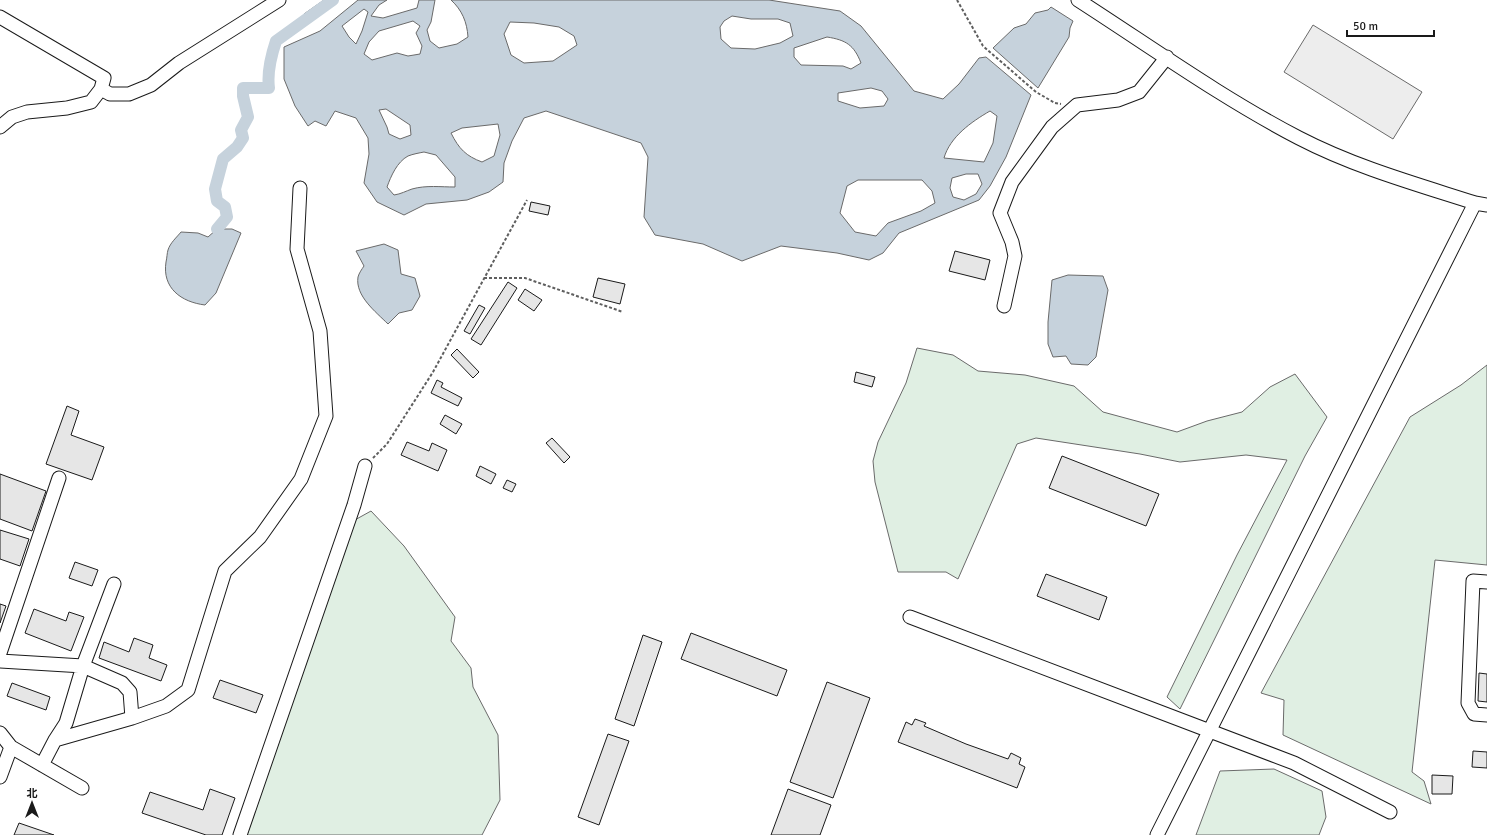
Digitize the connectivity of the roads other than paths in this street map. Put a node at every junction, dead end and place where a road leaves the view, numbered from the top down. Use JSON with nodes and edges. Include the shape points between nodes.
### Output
{"nodes":[{"id":1,"x":278,"y":0,"type":"edge"},
{"id":2,"x":1078,"y":0,"type":"edge"},
{"id":3,"x":0,"y":17,"type":"edge"},
{"id":4,"x":1166,"y":57,"type":"junction"},
{"id":5,"x":102,"y":83,"type":"junction"},
{"id":6,"x":0,"y":127,"type":"edge"},
{"id":7,"x":300,"y":188,"type":"dead end"},
{"id":8,"x":1481,"y":204,"type":"edge"},
{"id":9,"x":1004,"y":306,"type":"dead end"},
{"id":10,"x":365,"y":466,"type":"road end"},
{"id":11,"x":59,"y":478,"type":"dead end"},
{"id":12,"x":1487,"y":582,"type":"edge"},
{"id":13,"x":114,"y":584,"type":"dead end"},
{"id":14,"x":910,"y":617,"type":"dead end"},
{"id":15,"x":0,"y":653,"type":"edge"},
{"id":16,"x":0,"y":661,"type":"edge"},
{"id":17,"x":83,"y":666,"type":"junction"},
{"id":18,"x":1487,"y":715,"type":"edge"},
{"id":19,"x":132,"y":718,"type":"junction"},
{"id":20,"x":1209,"y":731,"type":"junction"},
{"id":21,"x":0,"y":733,"type":"edge"},
{"id":22,"x":55,"y":740,"type":"junction"},
{"id":23,"x":11,"y":747,"type":"junction"},
{"id":24,"x":42,"y":765,"type":"junction"},
{"id":25,"x":0,"y":777,"type":"edge"},
{"id":26,"x":82,"y":788,"type":"dead end"},
{"id":27,"x":1390,"y":812,"type":"dead end"},
{"id":28,"x":240,"y":835,"type":"edge"},
{"id":29,"x":1157,"y":835,"type":"edge"}],
"edges":[{"from":1,"to":5,"type":"street","via":[[179,63],[151,85],[129,94],[110,94]]},
{"from":2,"to":4,"type":"street"},
{"from":3,"to":5,"type":"street"},
{"from":4,"to":8,"type":"street","via":[[1249,110],[1300,138],[1366,167]]},
{"from":4,"to":9,"type":"street","via":[[1139,92],[1118,100],[1076,105],[1052,128],[1012,182],[1000,213],[1015,256]]},
{"from":5,"to":6,"type":"street","via":[[91,102],[67,108],[27,112],[12,117]]},
{"from":7,"to":19,"type":"street","via":[[297,249],[320,331],[326,416],[301,479],[260,538],[225,571],[188,690],[166,706]]},
{"from":8,"to":20,"type":"street"},
{"from":10,"to":28,"type":"street","via":[[354,505]]},
{"from":11,"to":15,"type":"street"},
{"from":12,"to":18,"type":"street","via":[[1473,581],[1468,703],[1474,714]]},
{"from":13,"to":17,"type":"street"},
{"from":14,"to":20,"type":"street"},
{"from":16,"to":17,"type":"street"},
{"from":17,"to":19,"type":"street","via":[[122,683],[130,692]]},
{"from":17,"to":22,"type":"street","via":[[66,723]]},
{"from":19,"to":22,"type":"street"},
{"from":20,"to":27,"type":"street","via":[[1294,763]]},
{"from":20,"to":29,"type":"street"},
{"from":21,"to":23,"type":"street"},
{"from":22,"to":24,"type":"street"},
{"from":23,"to":24,"type":"street"},
{"from":23,"to":25,"type":"street"},
{"from":24,"to":26,"type":"street"}]}
